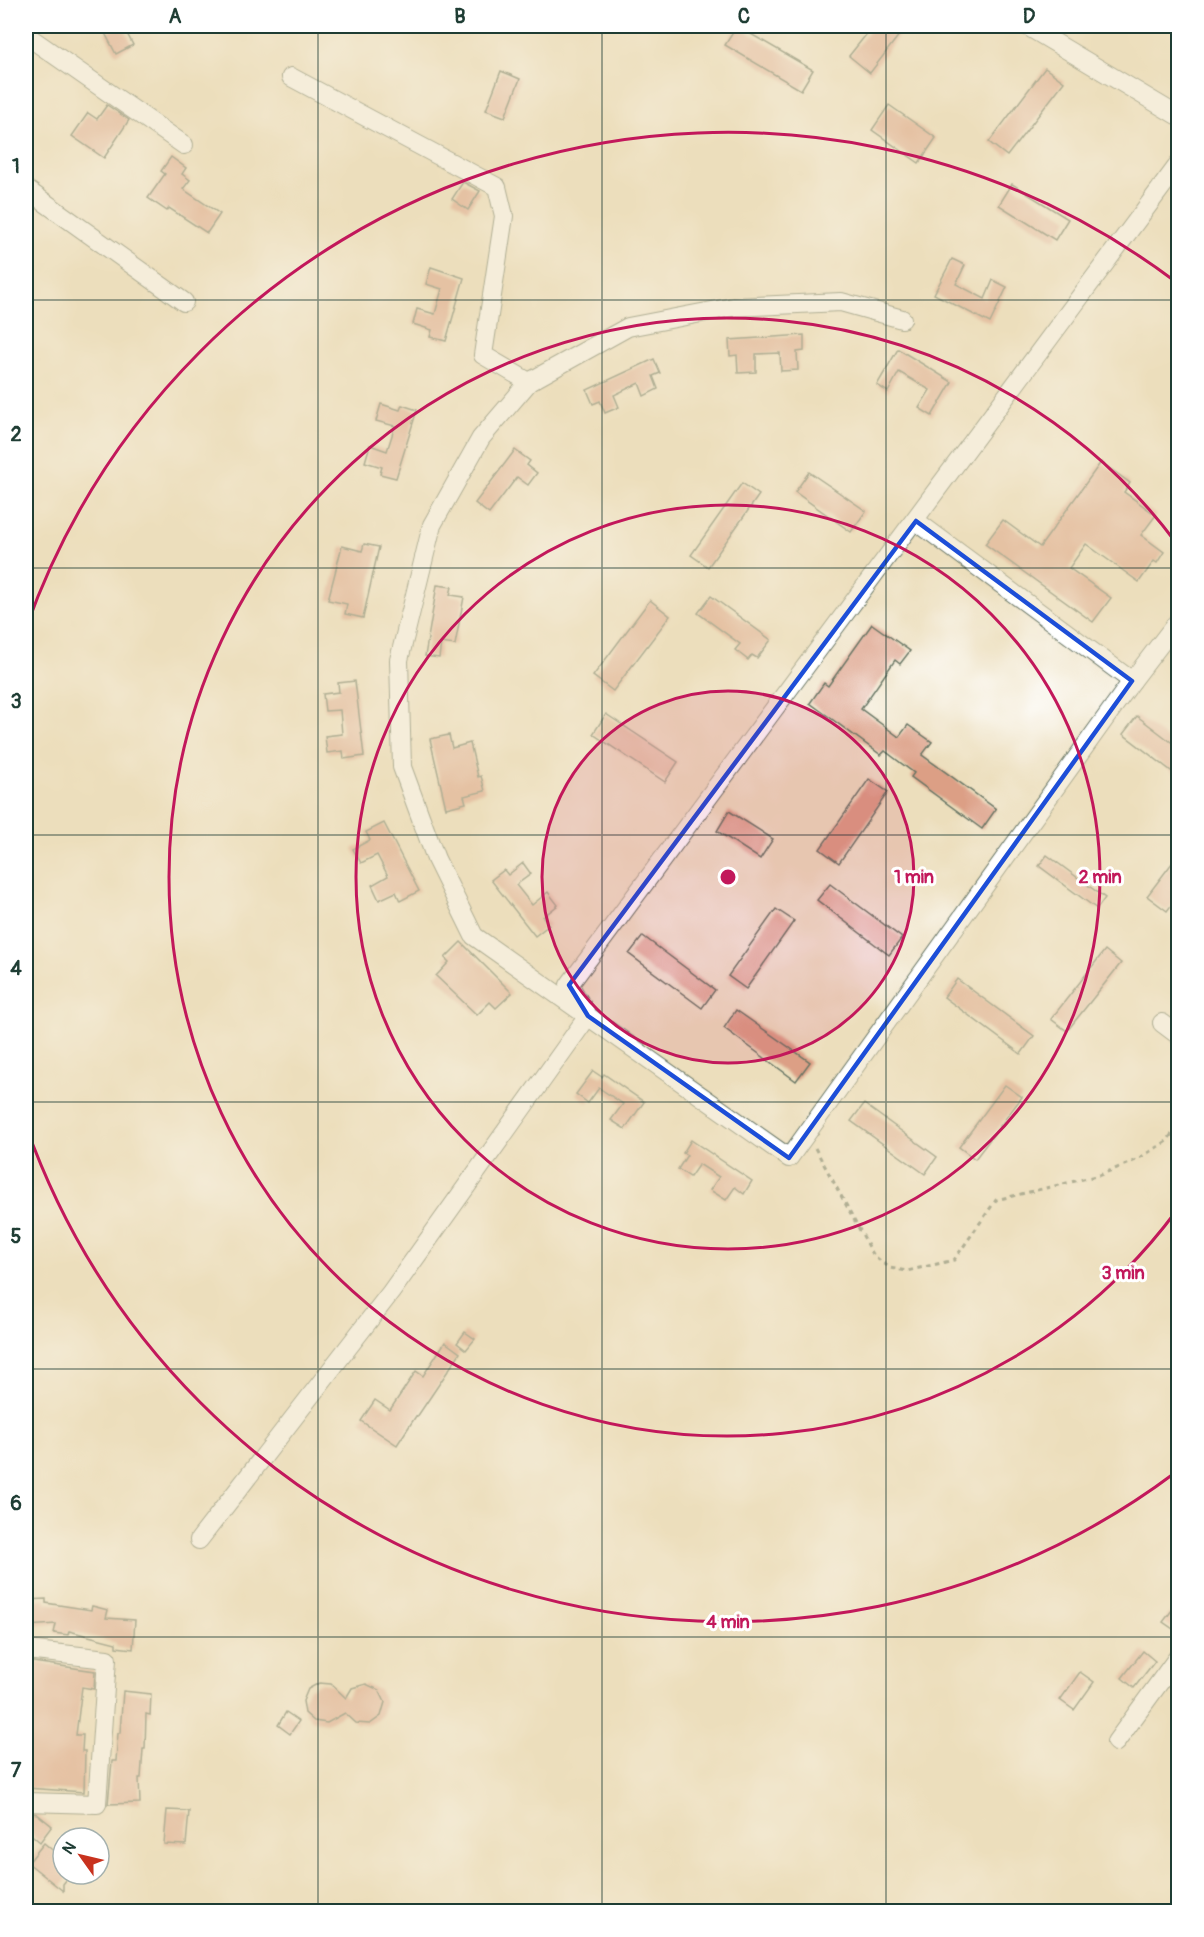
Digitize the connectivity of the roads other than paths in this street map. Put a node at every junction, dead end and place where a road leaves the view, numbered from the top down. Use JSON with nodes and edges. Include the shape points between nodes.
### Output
{"nodes":[{"id":1,"x":1027,"y":26,"type":"edge"},
{"id":2,"x":26,"y":35,"type":"edge"},
{"id":3,"x":291,"y":77,"type":"dead end"},
{"id":4,"x":1179,"y":116,"type":"edge"},
{"id":5,"x":184,"y":145,"type":"dead end"},
{"id":6,"x":1179,"y":165,"type":"edge"},
{"id":7,"x":26,"y":189,"type":"edge"},
{"id":8,"x":184,"y":302,"type":"dead end"},
{"id":9,"x":902,"y":319,"type":"dead end"},
{"id":10,"x":529,"y":382,"type":"junction"},
{"id":11,"x":916,"y":521,"type":"junction"},
{"id":12,"x":1179,"y":621,"type":"edge"},
{"id":13,"x":1132,"y":681,"type":"junction"},
{"id":14,"x":588,"y":1016,"type":"junction"},
{"id":15,"x":1162,"y":1023,"type":"dead end"},
{"id":16,"x":1179,"y":1035,"type":"edge"},
{"id":17,"x":199,"y":1540,"type":"dead end"},
{"id":18,"x":26,"y":1650,"type":"edge"},
{"id":19,"x":1179,"y":1657,"type":"edge"},
{"id":20,"x":1116,"y":1742,"type":"dead end"},
{"id":21,"x":26,"y":1802,"type":"edge"}],
"edges":[{"from":1,"to":4,"type":"street"},
{"from":2,"to":5,"type":"street"},
{"from":3,"to":10,"type":"street","via":[[497,187],[504,216],[483,355]]},
{"from":6,"to":11,"type":"street"},
{"from":7,"to":8,"type":"street"},
{"from":9,"to":10,"type":"street","via":[[841,302],[733,307],[628,327]]},
{"from":10,"to":14,"type":"street","via":[[482,438],[432,525],[399,660],[402,767],[436,859],[474,936]]},
{"from":11,"to":13,"type":"street"},
{"from":11,"to":14,"type":"street","via":[[569,985]]},
{"from":12,"to":13,"type":"street"},
{"from":13,"to":14,"type":"street","via":[[789,1158]]},
{"from":14,"to":17,"type":"street","via":[[392,1292]]},
{"from":15,"to":16,"type":"street"},
{"from":18,"to":21,"type":"street","via":[[107,1659],[97,1804]]},
{"from":19,"to":20,"type":"street"}]}
